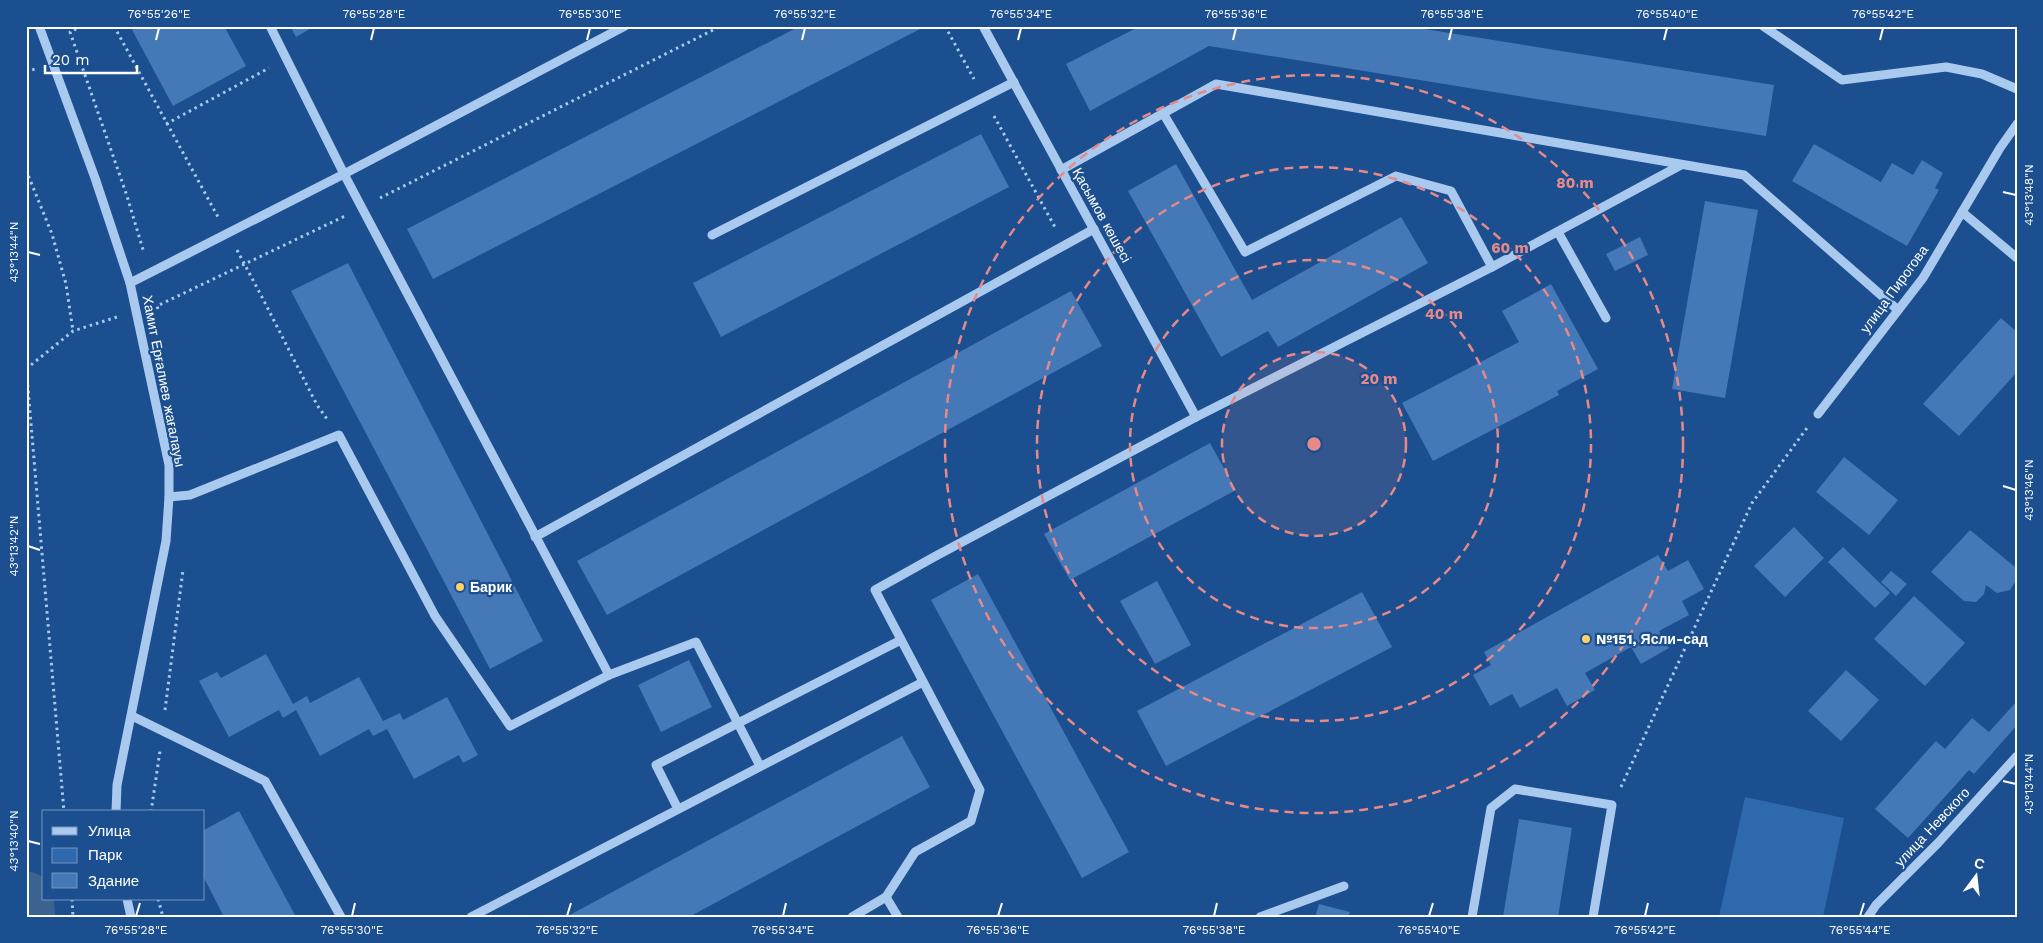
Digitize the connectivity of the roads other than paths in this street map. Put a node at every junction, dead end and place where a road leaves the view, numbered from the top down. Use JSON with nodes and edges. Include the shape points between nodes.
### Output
{"nodes":[{"id":1,"x":39,"y":26,"type":"edge"},
{"id":2,"x":270,"y":26,"type":"edge"},
{"id":3,"x":625,"y":26,"type":"edge"},
{"id":4,"x":983,"y":26,"type":"edge"},
{"id":5,"x":1763,"y":26,"type":"edge"},
{"id":6,"x":1014,"y":82,"type":"junction"},
{"id":7,"x":2017,"y":89,"type":"edge"},
{"id":8,"x":1163,"y":114,"type":"junction"},
{"id":9,"x":2017,"y":124,"type":"edge"},
{"id":10,"x":1680,"y":165,"type":"junction"},
{"id":11,"x":1062,"y":170,"type":"junction"},
{"id":12,"x":344,"y":174,"type":"junction"},
{"id":13,"x":1962,"y":212,"type":"junction"},
{"id":14,"x":1094,"y":229,"type":"junction"},
{"id":15,"x":1558,"y":232,"type":"junction"},
{"id":16,"x":712,"y":235,"type":"dead end"},
{"id":17,"x":2017,"y":258,"type":"edge"},
{"id":18,"x":1492,"y":267,"type":"junction"},
{"id":19,"x":130,"y":283,"type":"junction"},
{"id":20,"x":1898,"y":310,"type":"junction"},
{"id":21,"x":1606,"y":318,"type":"dead end"},
{"id":22,"x":1818,"y":414,"type":"road end"},
{"id":23,"x":1196,"y":417,"type":"junction"},
{"id":24,"x":169,"y":497,"type":"junction"},
{"id":25,"x":535,"y":537,"type":"junction"},
{"id":26,"x":901,"y":640,"type":"junction"},
{"id":27,"x":609,"y":675,"type":"junction"},
{"id":28,"x":923,"y":682,"type":"junction"},
{"id":29,"x":132,"y":716,"type":"junction"},
{"id":30,"x":738,"y":723,"type":"junction"},
{"id":31,"x":2017,"y":756,"type":"edge"},
{"id":32,"x":760,"y":766,"type":"junction"},
{"id":33,"x":116,"y":810,"type":"edge"},
{"id":34,"x":678,"y":810,"type":"junction"},
{"id":35,"x":1344,"y":886,"type":"dead end"},
{"id":36,"x":886,"y":897,"type":"junction"},
{"id":37,"x":127,"y":900,"type":"edge"},
{"id":38,"x":131,"y":917,"type":"edge"},
{"id":39,"x":341,"y":917,"type":"edge"},
{"id":40,"x":472,"y":917,"type":"edge"},
{"id":41,"x":852,"y":917,"type":"edge"},
{"id":42,"x":898,"y":917,"type":"edge"},
{"id":43,"x":1260,"y":917,"type":"edge"},
{"id":44,"x":1472,"y":917,"type":"edge"},
{"id":45,"x":1593,"y":917,"type":"edge"},
{"id":46,"x":1868,"y":917,"type":"edge"}],
"edges":[{"from":1,"to":19,"type":"street","name":"Хамит Ерғалиев жағалауы"},
{"from":2,"to":12,"type":"street"},
{"from":3,"to":12,"type":"street"},
{"from":4,"to":6,"type":"street","name":"Қасымов көшесі"},
{"from":5,"to":7,"type":"street","via":[[1842,80],[1946,67],[1982,74]]},
{"from":6,"to":11,"type":"street","name":"Қасымов көшесі"},
{"from":6,"to":16,"type":"street"},
{"from":8,"to":10,"type":"street","via":[[1216,84]]},
{"from":8,"to":11,"type":"street"},
{"from":8,"to":18,"type":"street","via":[[1245,252],[1396,176],[1451,191]]},
{"from":9,"to":13,"type":"street","name":"улица Пирогова"},
{"from":10,"to":15,"type":"street"},
{"from":10,"to":20,"type":"street","via":[[1744,175]]},
{"from":11,"to":14,"type":"street","name":"Қасымов көшесі"},
{"from":12,"to":19,"type":"street"},
{"from":12,"to":25,"type":"street"},
{"from":13,"to":17,"type":"street"},
{"from":13,"to":20,"type":"street","name":"улица Пирогова","via":[[1923,278]]},
{"from":14,"to":23,"type":"street","name":"Қасымов көшесі"},
{"from":14,"to":25,"type":"street"},
{"from":15,"to":18,"type":"street"},
{"from":15,"to":21,"type":"street"},
{"from":18,"to":23,"type":"street"},
{"from":19,"to":24,"type":"street","name":"Хамит Ерғалиев жағалауы","via":[[168,465]]},
{"from":20,"to":22,"type":"street","name":"улица Пирогова"},
{"from":23,"to":26,"type":"street","via":[[875,590]]},
{"from":24,"to":27,"type":"street","via":[[190,495],[339,435],[435,616],[510,726]]},
{"from":24,"to":29,"type":"street","name":"Хамит Ерғалиев жағалауы","via":[[166,541]]},
{"from":25,"to":27,"type":"street"},
{"from":26,"to":28,"type":"street"},
{"from":26,"to":30,"type":"street"},
{"from":27,"to":30,"type":"street","via":[[696,642]]},
{"from":28,"to":32,"type":"street"},
{"from":28,"to":36,"type":"street","via":[[980,790],[971,821],[915,852]]},
{"from":29,"to":33,"type":"street","name":"Хамит Ерғалиев жағалауы","via":[[117,785]]},
{"from":29,"to":39,"type":"street","via":[[265,781]]},
{"from":30,"to":32,"type":"street"},
{"from":30,"to":34,"type":"street","via":[[656,765]]},
{"from":31,"to":46,"type":"street","name":"улица Невского"},
{"from":32,"to":34,"type":"street"},
{"from":34,"to":40,"type":"street"},
{"from":35,"to":43,"type":"street"},
{"from":36,"to":41,"type":"street"},
{"from":36,"to":42,"type":"street"},
{"from":37,"to":38,"type":"street"},
{"from":44,"to":45,"type":"street","via":[[1490,808],[1515,789],[1612,805]]}]}
